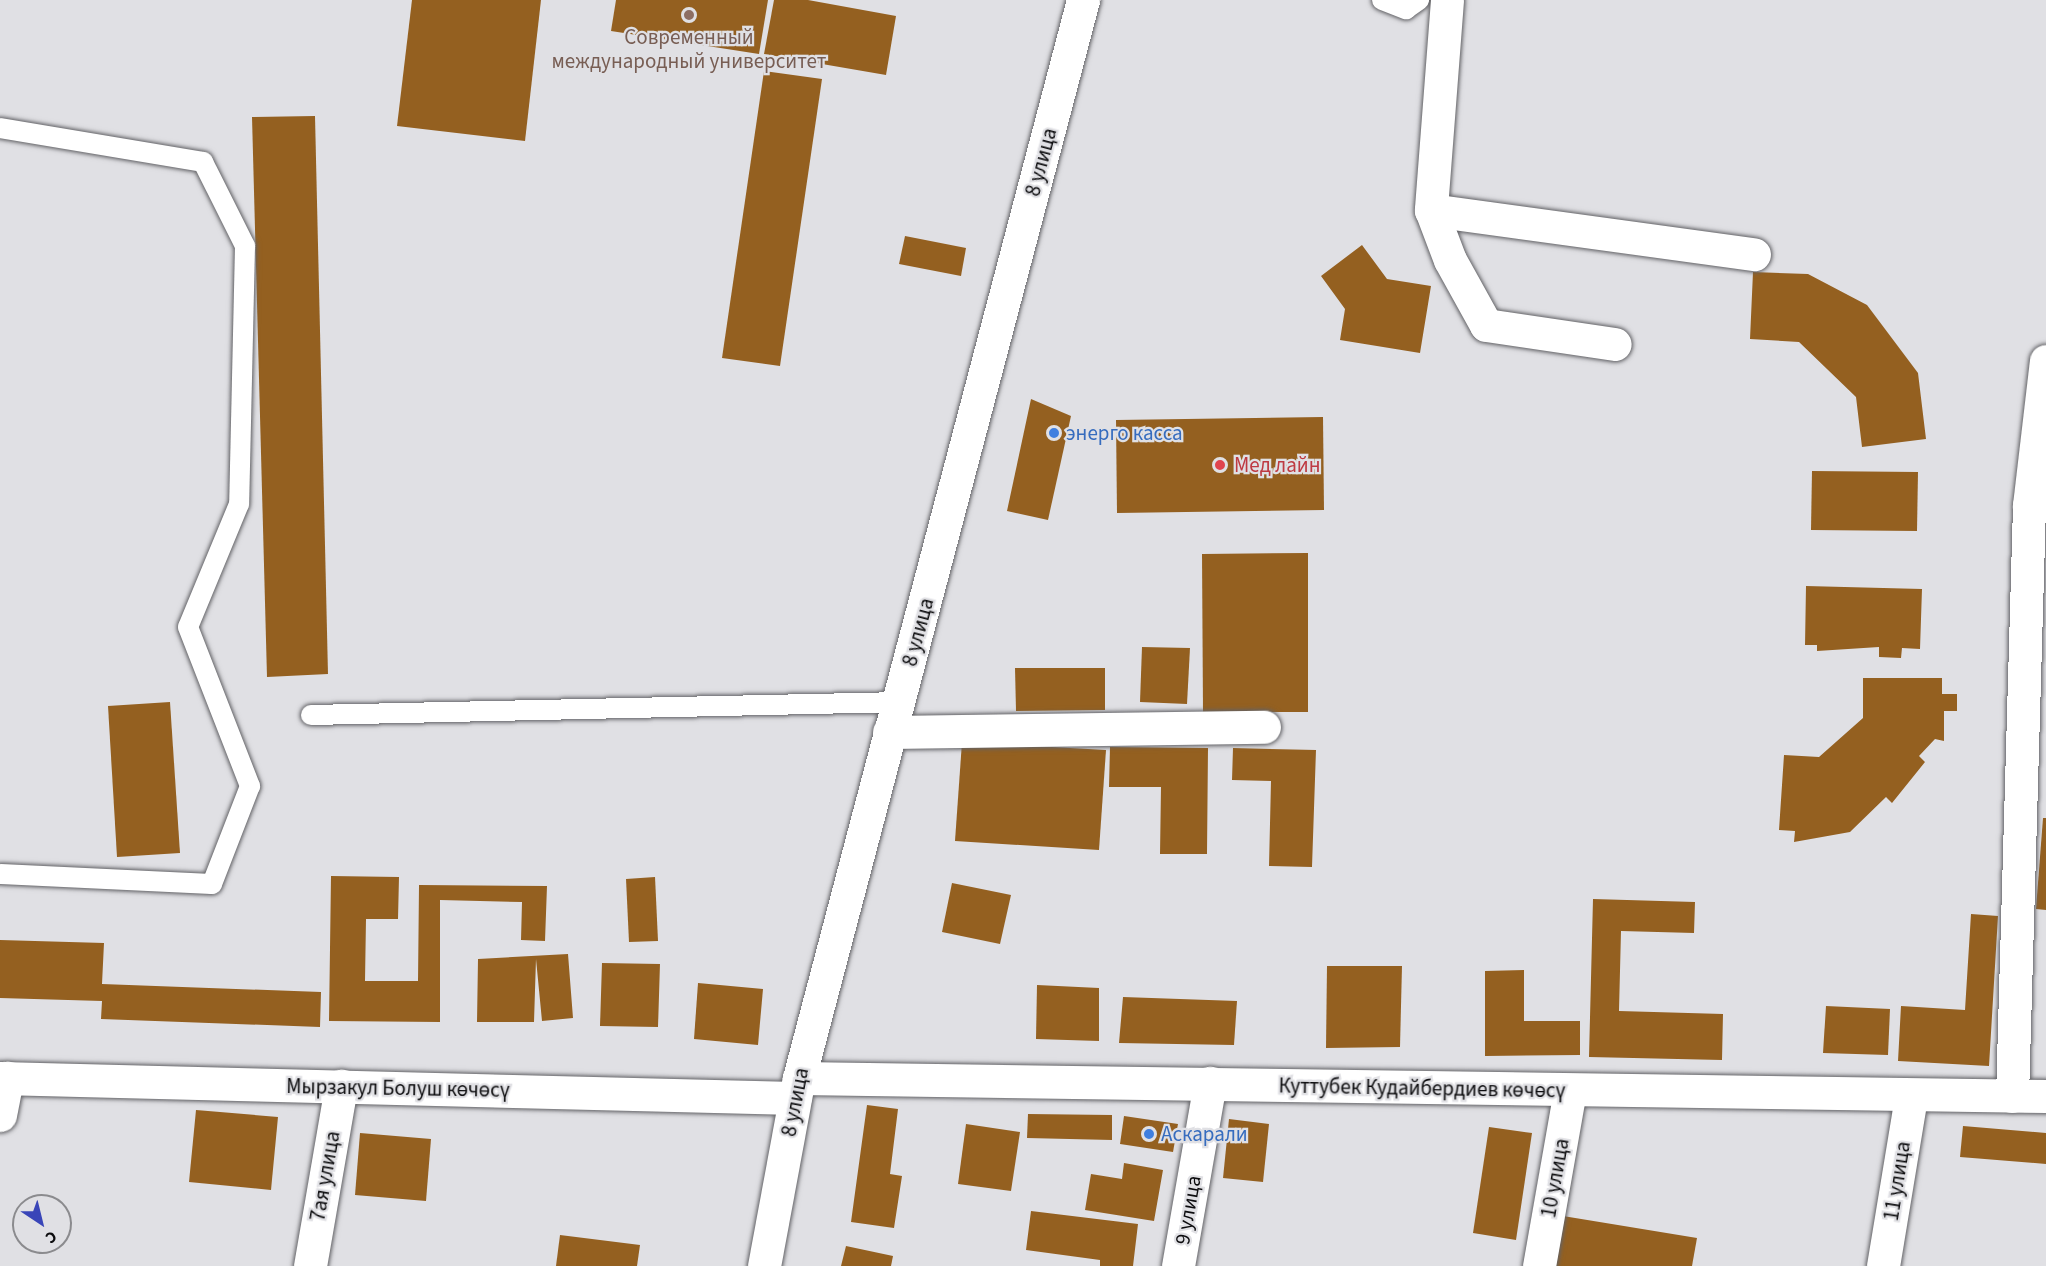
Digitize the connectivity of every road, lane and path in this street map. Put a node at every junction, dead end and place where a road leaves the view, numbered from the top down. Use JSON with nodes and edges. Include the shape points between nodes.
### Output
{"nodes":[{"id":1,"x":1083,"y":0,"type":"edge"},
{"id":2,"x":1383,"y":0,"type":"edge"},
{"id":3,"x":1419,"y":0,"type":"edge"},
{"id":4,"x":1448,"y":0,"type":"edge"},
{"id":5,"x":0,"y":128,"type":"edge"},
{"id":6,"x":1431,"y":210,"type":"junction"},
{"id":7,"x":1754,"y":254,"type":"dead end"},
{"id":8,"x":1616,"y":344,"type":"dead end"},
{"id":9,"x":2046,"y":360,"type":"edge"},
{"id":10,"x":900,"y":702,"type":"junction"},
{"id":11,"x":311,"y":715,"type":"dead end"},
{"id":12,"x":1264,"y":727,"type":"dead end"},
{"id":13,"x":889,"y":732,"type":"junction"},
{"id":14,"x":0,"y":874,"type":"edge"},
{"id":15,"x":3,"y":1078,"type":"edge"},
{"id":16,"x":1210,"y":1083,"type":"junction"},
{"id":17,"x":340,"y":1086,"type":"junction"},
{"id":18,"x":797,"y":1088,"type":"junction"},
{"id":19,"x":1570,"y":1091,"type":"junction"},
{"id":20,"x":1911,"y":1096,"type":"junction"},
{"id":21,"x":2012,"y":1096,"type":"junction"},
{"id":22,"x":2046,"y":1096,"type":"edge"},
{"id":23,"x":0,"y":1115,"type":"edge"},
{"id":24,"x":310,"y":1266,"type":"edge"},
{"id":25,"x":764,"y":1266,"type":"edge"},
{"id":26,"x":1178,"y":1266,"type":"edge"},
{"id":27,"x":1539,"y":1266,"type":"edge"},
{"id":28,"x":1883,"y":1266,"type":"edge"}],
"edges":[{"from":1,"to":10,"type":"street","name":"8 улица"},
{"from":2,"to":3,"type":"lane","via":[[1406,9]]},
{"from":4,"to":6,"type":"street"},
{"from":5,"to":14,"type":"lane","via":[[203,162],[245,246],[239,504],[188,627],[250,786],[212,884]]},
{"from":6,"to":7,"type":"street"},
{"from":6,"to":8,"type":"street","via":[[1450,260],[1486,325]]},
{"from":9,"to":21,"type":"street","via":[[2029,505]]},
{"from":10,"to":11,"type":"lane"},
{"from":10,"to":13,"type":"street","name":"8 улица"},
{"from":12,"to":13,"type":"street"},
{"from":13,"to":18,"type":"street","name":"8 улица"},
{"from":15,"to":17,"type":"street","name":"Мырзакул Болуш көчөсү"},
{"from":15,"to":23,"type":"street"},
{"from":16,"to":18,"type":"street","name":"Куттубек Кудайбердиев көчөсү"},
{"from":16,"to":19,"type":"street","name":"Куттубек Кудайбердиев көчөсү"},
{"from":16,"to":26,"type":"street","name":"9 улица"},
{"from":17,"to":18,"type":"street","name":"Мырзакул Болуш көчөсү"},
{"from":17,"to":24,"type":"street","name":"7ая улица"},
{"from":18,"to":25,"type":"street","name":"8 улица"},
{"from":19,"to":20,"type":"street","name":"Куттубек Кудайбердиев көчөсү"},
{"from":19,"to":27,"type":"street","name":"10 улица"},
{"from":20,"to":21,"type":"street","name":"Куттубек Кудайбердиев көчөсү"},
{"from":20,"to":28,"type":"street","name":"11 улица"},
{"from":21,"to":22,"type":"street","name":"Куттубек Кудайбердиев көчөсү"}]}
